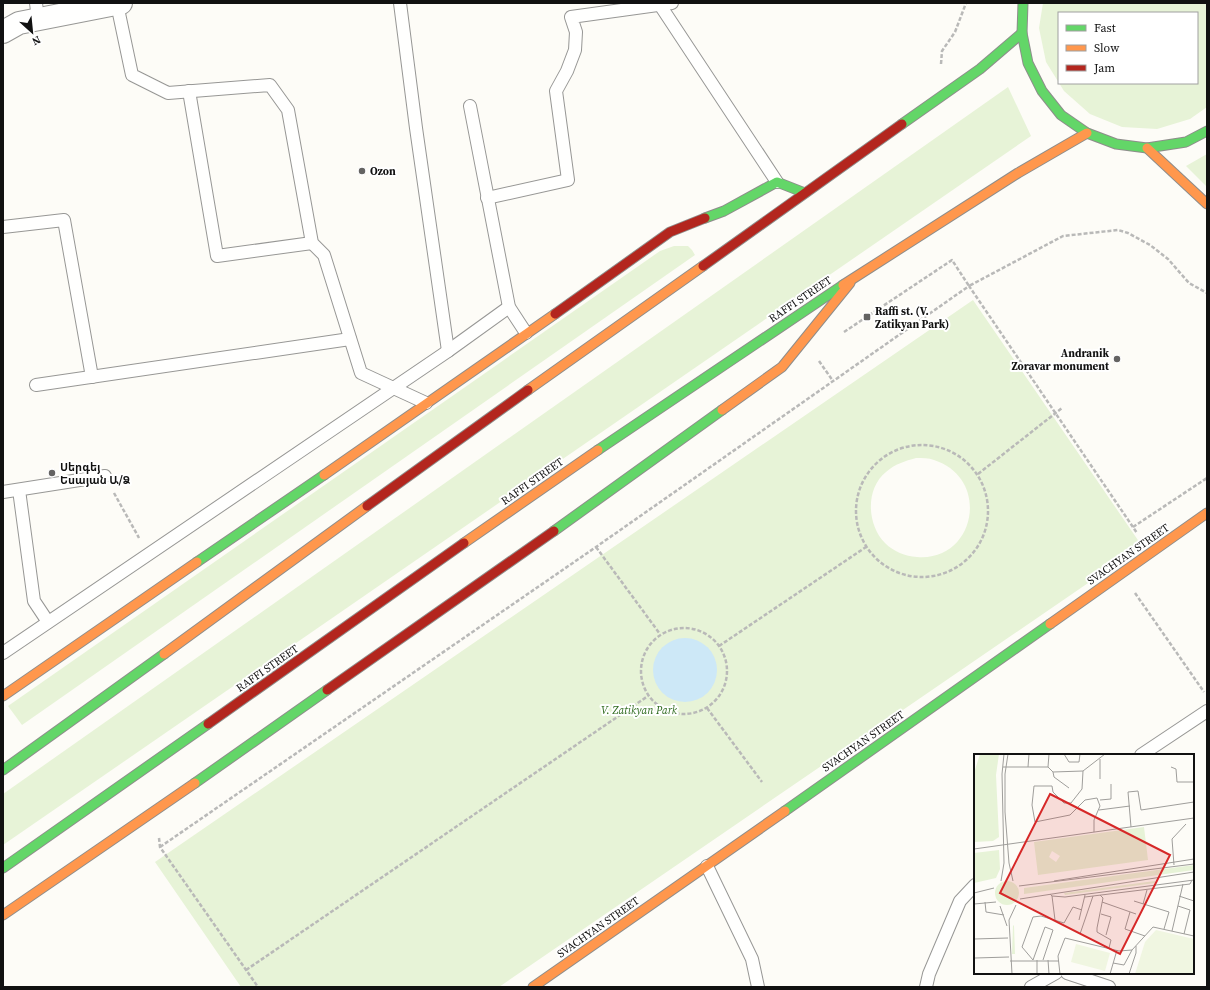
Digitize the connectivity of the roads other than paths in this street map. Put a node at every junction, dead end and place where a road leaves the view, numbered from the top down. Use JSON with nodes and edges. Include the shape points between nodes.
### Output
{"nodes":[{"id":1,"x":119,"y":3,"type":"edge"},
{"id":2,"x":400,"y":3,"type":"edge"},
{"id":3,"x":672,"y":3,"type":"edge"},
{"id":4,"x":1023,"y":3,"type":"edge"},
{"id":5,"x":660,"y":5,"type":"junction"},
{"id":6,"x":37,"y":11,"type":"edge"},
{"id":7,"x":3,"y":32,"type":"edge"},
{"id":8,"x":1022,"y":33,"type":"junction"},
{"id":9,"x":189,"y":91,"type":"junction"},
{"id":10,"x":470,"y":106,"type":"dead end"},
{"id":11,"x":1207,"y":131,"type":"edge"},
{"id":12,"x":1087,"y":133,"type":"junction"},
{"id":13,"x":1147,"y":148,"type":"junction"},
{"id":14,"x":776,"y":182,"type":"junction"},
{"id":15,"x":805,"y":193,"type":"junction"},
{"id":16,"x":487,"y":198,"type":"junction"},
{"id":17,"x":1207,"y":204,"type":"edge"},
{"id":18,"x":3,"y":227,"type":"edge"},
{"id":19,"x":312,"y":244,"type":"junction"},
{"id":20,"x":854,"y":278,"type":"junction"},
{"id":21,"x":509,"y":307,"type":"junction"},
{"id":22,"x":526,"y":333,"type":"junction"},
{"id":23,"x":350,"y":339,"type":"junction"},
{"id":24,"x":448,"y":351,"type":"junction"},
{"id":25,"x":92,"y":377,"type":"junction"},
{"id":26,"x":36,"y":385,"type":"dead end"},
{"id":27,"x":393,"y":388,"type":"junction"},
{"id":28,"x":426,"y":403,"type":"junction"},
{"id":29,"x":105,"y":476,"type":"road end"},
{"id":30,"x":19,"y":490,"type":"junction"},
{"id":31,"x":3,"y":492,"type":"edge"},
{"id":32,"x":1207,"y":514,"type":"edge"},
{"id":33,"x":48,"y":622,"type":"junction"},
{"id":34,"x":3,"y":653,"type":"edge"},
{"id":35,"x":3,"y":696,"type":"edge"},
{"id":36,"x":1207,"y":711,"type":"edge"},
{"id":37,"x":3,"y":754,"type":"edge"},
{"id":38,"x":1142,"y":754,"type":"edge"},
{"id":39,"x":7,"y":767,"type":"edge"},
{"id":40,"x":707,"y":866,"type":"junction"},
{"id":41,"x":3,"y":868,"type":"edge"},
{"id":42,"x":974,"y":886,"type":"edge"},
{"id":43,"x":3,"y":915,"type":"edge"},
{"id":44,"x":1054,"y":974,"type":"edge"},
{"id":45,"x":1070,"y":974,"type":"edge"},
{"id":46,"x":533,"y":987,"type":"edge"},
{"id":47,"x":758,"y":987,"type":"edge"},
{"id":48,"x":926,"y":987,"type":"edge"},
{"id":49,"x":1031,"y":987,"type":"edge"},
{"id":50,"x":1109,"y":987,"type":"edge"}],
"edges":[{"from":1,"to":6,"type":"street"},
{"from":1,"to":9,"type":"lane","via":[[132,74],[168,93]]},
{"from":2,"to":24,"type":"lane"},
{"from":3,"to":5,"type":"lane"},
{"from":4,"to":8,"type":"main road"},
{"from":5,"to":14,"type":"lane"},
{"from":5,"to":16,"type":"lane","via":[[571,17],[576,32],[575,50],[556,90],[568,180]]},
{"from":6,"to":7,"type":"street"},
{"from":8,"to":12,"type":"main road","via":[[1028,63],[1042,91],[1061,115]]},
{"from":8,"to":15,"type":"main road","via":[[980,68]]},
{"from":9,"to":19,"type":"lane","via":[[270,85],[288,110]]},
{"from":9,"to":19,"type":"lane","via":[[217,256]]},
{"from":10,"to":16,"type":"lane"},
{"from":11,"to":13,"type":"main road","via":[[1186,142]]},
{"from":12,"to":13,"type":"main road","via":[[1116,144]]},
{"from":12,"to":20,"type":"main road","name":"RAFFI STREET","via":[[1018,173]]},
{"from":13,"to":17,"type":"main road"},
{"from":14,"to":15,"type":"main road"},
{"from":14,"to":22,"type":"main road","via":[[724,211],[670,232]]},
{"from":15,"to":39,"type":"main road"},
{"from":16,"to":21,"type":"lane"},
{"from":18,"to":25,"type":"lane","via":[[64,220]]},
{"from":19,"to":23,"type":"lane","via":[[324,255]]},
{"from":20,"to":41,"type":"main road","name":"RAFFI STREET","via":[[554,480]]},
{"from":20,"to":43,"type":"main road","via":[[782,368],[577,515]]},
{"from":21,"to":22,"type":"lane"},
{"from":21,"to":24,"type":"lane"},
{"from":22,"to":28,"type":"main road"},
{"from":23,"to":25,"type":"lane"},
{"from":23,"to":27,"type":"lane","via":[[361,373]]},
{"from":24,"to":27,"type":"lane"},
{"from":25,"to":26,"type":"lane"},
{"from":27,"to":28,"type":"lane"},
{"from":27,"to":33,"type":"lane"},
{"from":28,"to":35,"type":"main road"},
{"from":29,"to":30,"type":"lane"},
{"from":30,"to":31,"type":"lane"},
{"from":30,"to":33,"type":"lane","via":[[34,601]]},
{"from":32,"to":40,"type":"main road","name":"SVACHYAN STREET"},
{"from":33,"to":34,"type":"lane"},
{"from":36,"to":38,"type":"lane"},
{"from":37,"to":39,"type":"lane"},
{"from":40,"to":46,"type":"main road","name":"SVACHYAN STREET"},
{"from":40,"to":47,"type":"lane","via":[[752,959]]},
{"from":42,"to":48,"type":"lane","via":[[960,901]]},
{"from":44,"to":49,"type":"lane"},
{"from":45,"to":50,"type":"lane"}]}
